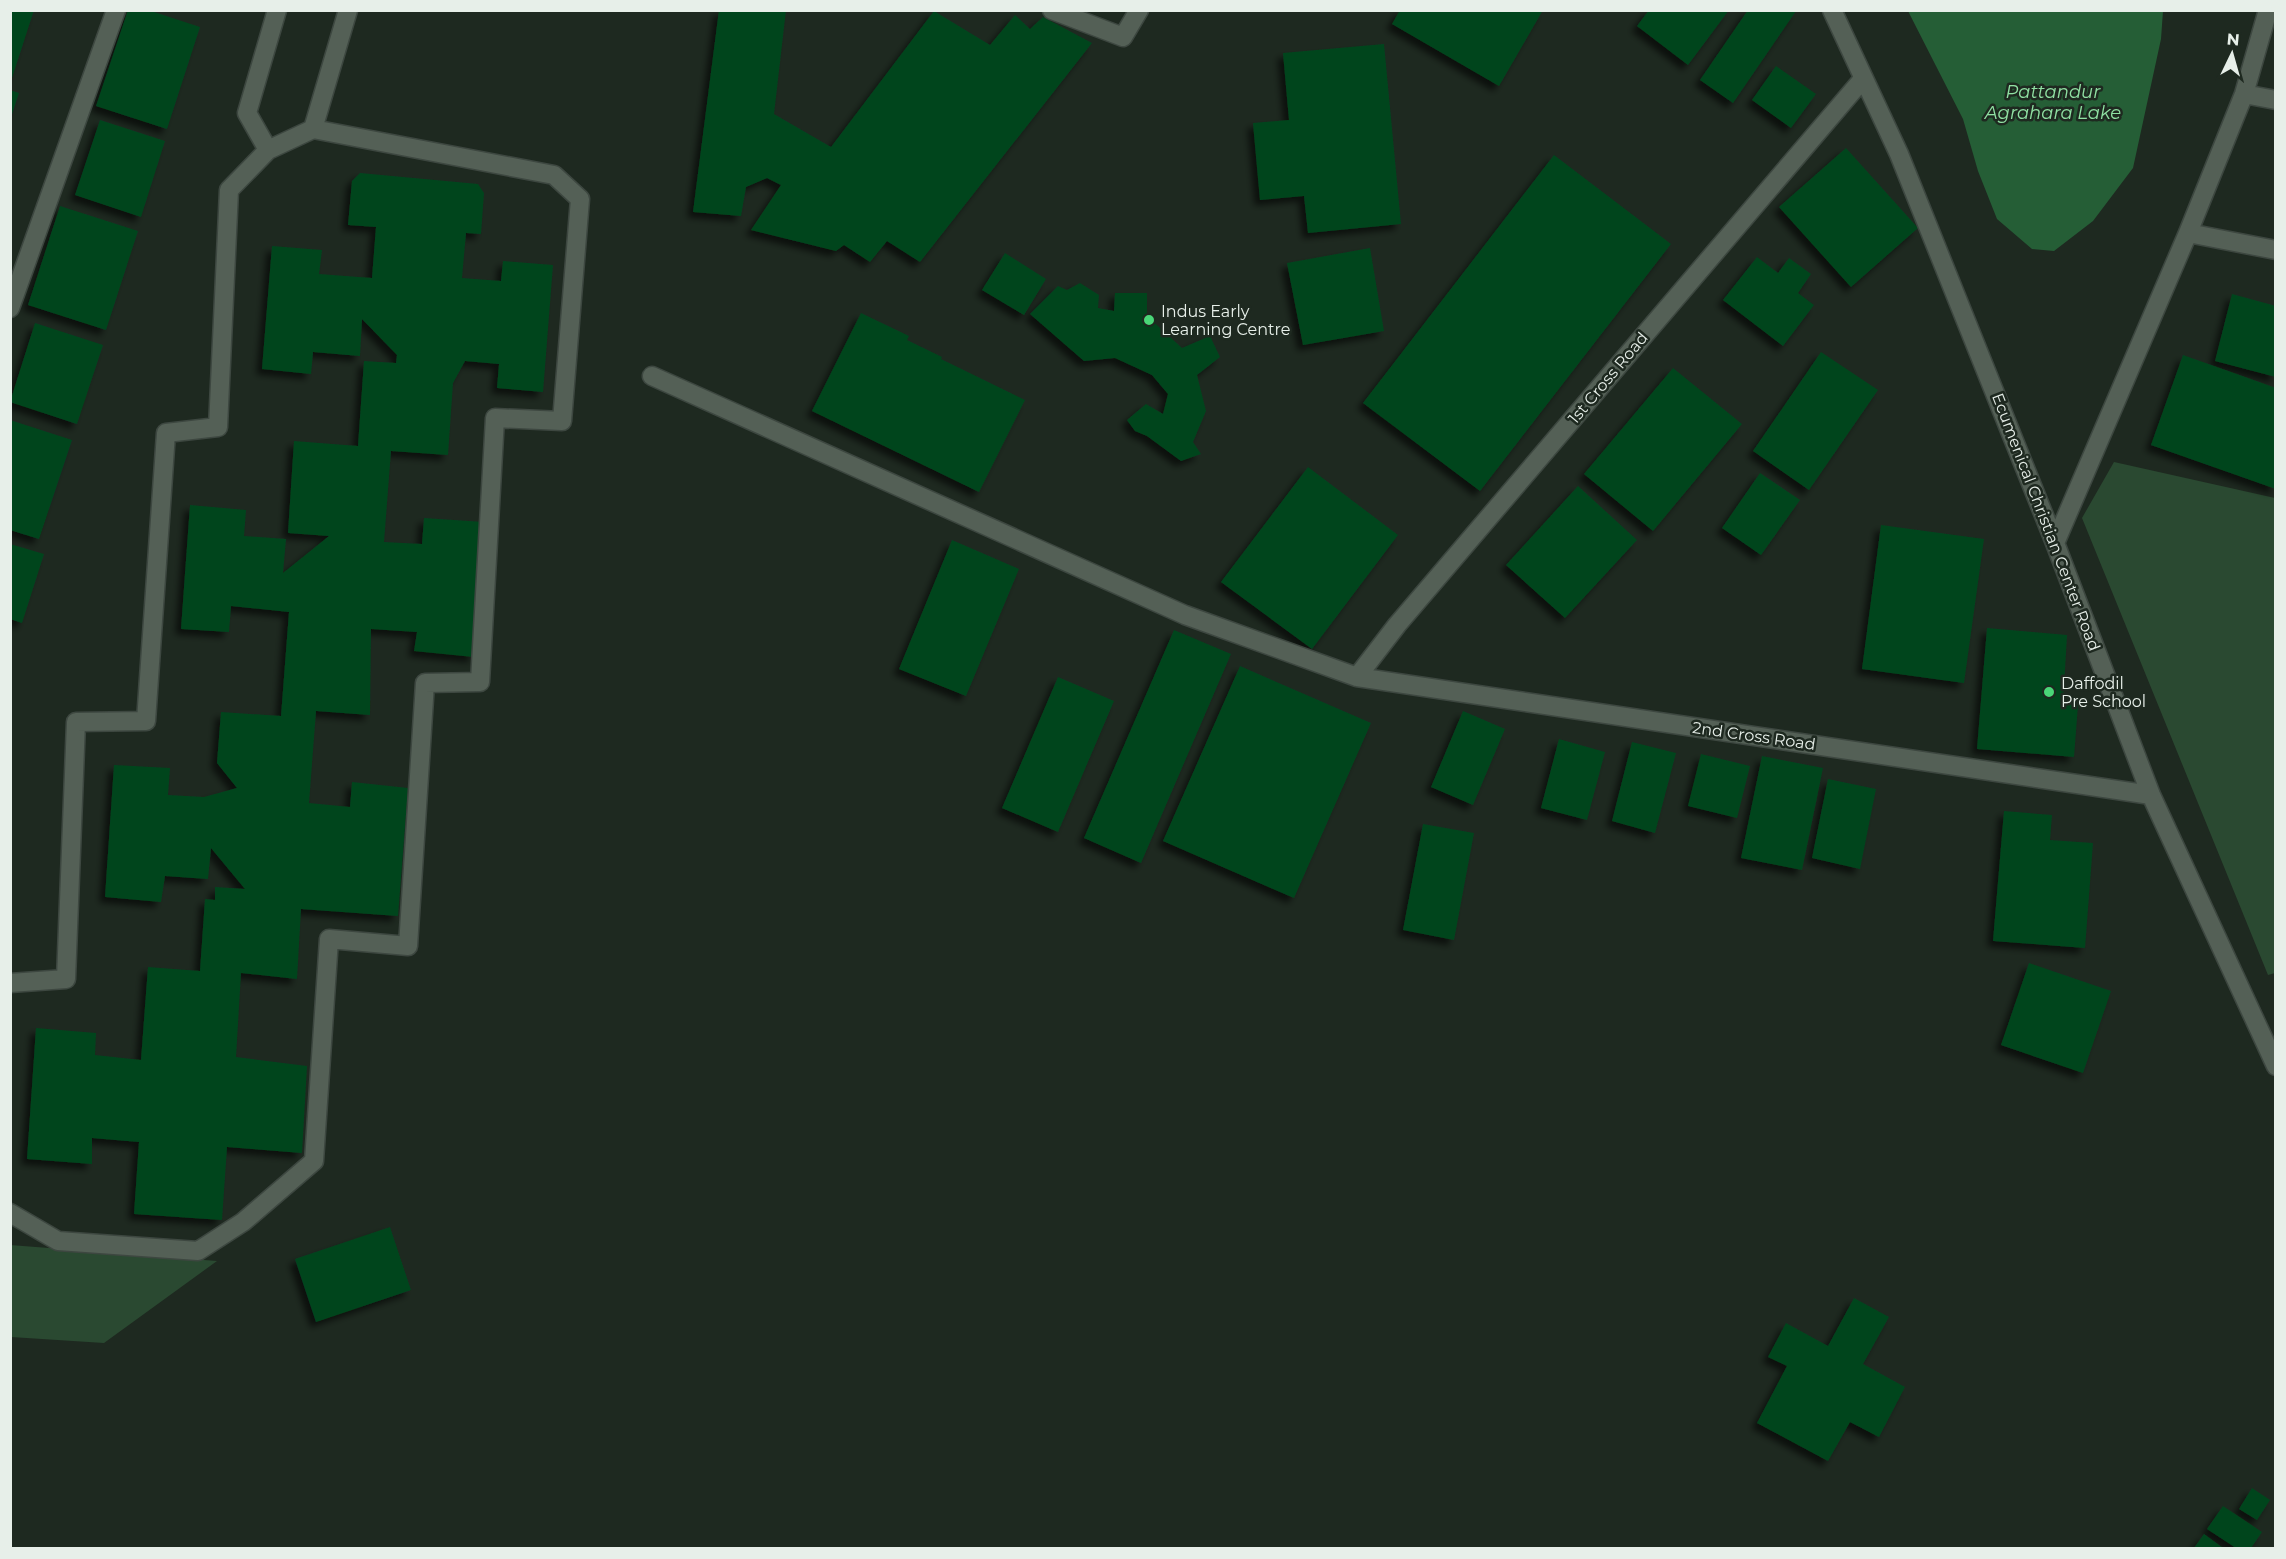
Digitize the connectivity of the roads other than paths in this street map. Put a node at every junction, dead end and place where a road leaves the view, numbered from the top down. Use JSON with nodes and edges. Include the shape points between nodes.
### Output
{"nodes":[{"id":1,"x":116,"y":10,"type":"edge"},
{"id":2,"x":277,"y":10,"type":"edge"},
{"id":3,"x":348,"y":10,"type":"edge"},
{"id":4,"x":1052,"y":10,"type":"edge"},
{"id":5,"x":1139,"y":10,"type":"edge"},
{"id":6,"x":1832,"y":10,"type":"edge"},
{"id":7,"x":2268,"y":10,"type":"edge"},
{"id":8,"x":1862,"y":80,"type":"junction"},
{"id":9,"x":2244,"y":94,"type":"junction"},
{"id":10,"x":2276,"y":100,"type":"edge"},
{"id":11,"x":313,"y":129,"type":"junction"},
{"id":12,"x":268,"y":150,"type":"junction"},
{"id":13,"x":2188,"y":233,"type":"junction"},
{"id":14,"x":2276,"y":250,"type":"edge"},
{"id":15,"x":10,"y":308,"type":"edge"},
{"id":16,"x":652,"y":376,"type":"dead end"},
{"id":17,"x":2055,"y":543,"type":"junction"},
{"id":18,"x":1357,"y":677,"type":"junction"},
{"id":19,"x":2151,"y":795,"type":"junction"},
{"id":20,"x":10,"y":983,"type":"edge"},
{"id":21,"x":2276,"y":1066,"type":"edge"},
{"id":22,"x":10,"y":1213,"type":"edge"}],
"edges":[{"from":1,"to":15,"type":"street"},
{"from":2,"to":12,"type":"street","via":[[246,113]]},
{"from":3,"to":11,"type":"street"},
{"from":4,"to":5,"type":"street","via":[[1123,37]]},
{"from":6,"to":8,"type":"street","name":"Ecumenical Christian Center Road"},
{"from":7,"to":9,"type":"street"},
{"from":8,"to":17,"type":"street","name":"Ecumenical Christian Center Road","via":[[1899,153]]},
{"from":8,"to":18,"type":"street","name":"1st Cross Road"},
{"from":9,"to":10,"type":"street"},
{"from":9,"to":13,"type":"street"},
{"from":11,"to":12,"type":"street"},
{"from":11,"to":22,"type":"street","via":[[554,175],[580,199],[562,421],[495,418],[480,682],[425,682],[408,946],[329,939],[314,1161],[243,1222],[198,1251],[58,1240]]},
{"from":12,"to":20,"type":"street","via":[[229,190],[218,427],[166,433],[146,721],[76,722],[66,979]]},
{"from":13,"to":14,"type":"street"},
{"from":13,"to":17,"type":"street"},
{"from":16,"to":18,"type":"street","name":"2nd Cross Road","via":[[1185,615]]},
{"from":17,"to":19,"type":"street","name":"Ecumenical Christian Center Road"},
{"from":18,"to":19,"type":"street","name":"2nd Cross Road"},
{"from":19,"to":21,"type":"street","name":"Ecumenical Christian Center Road"}]}
